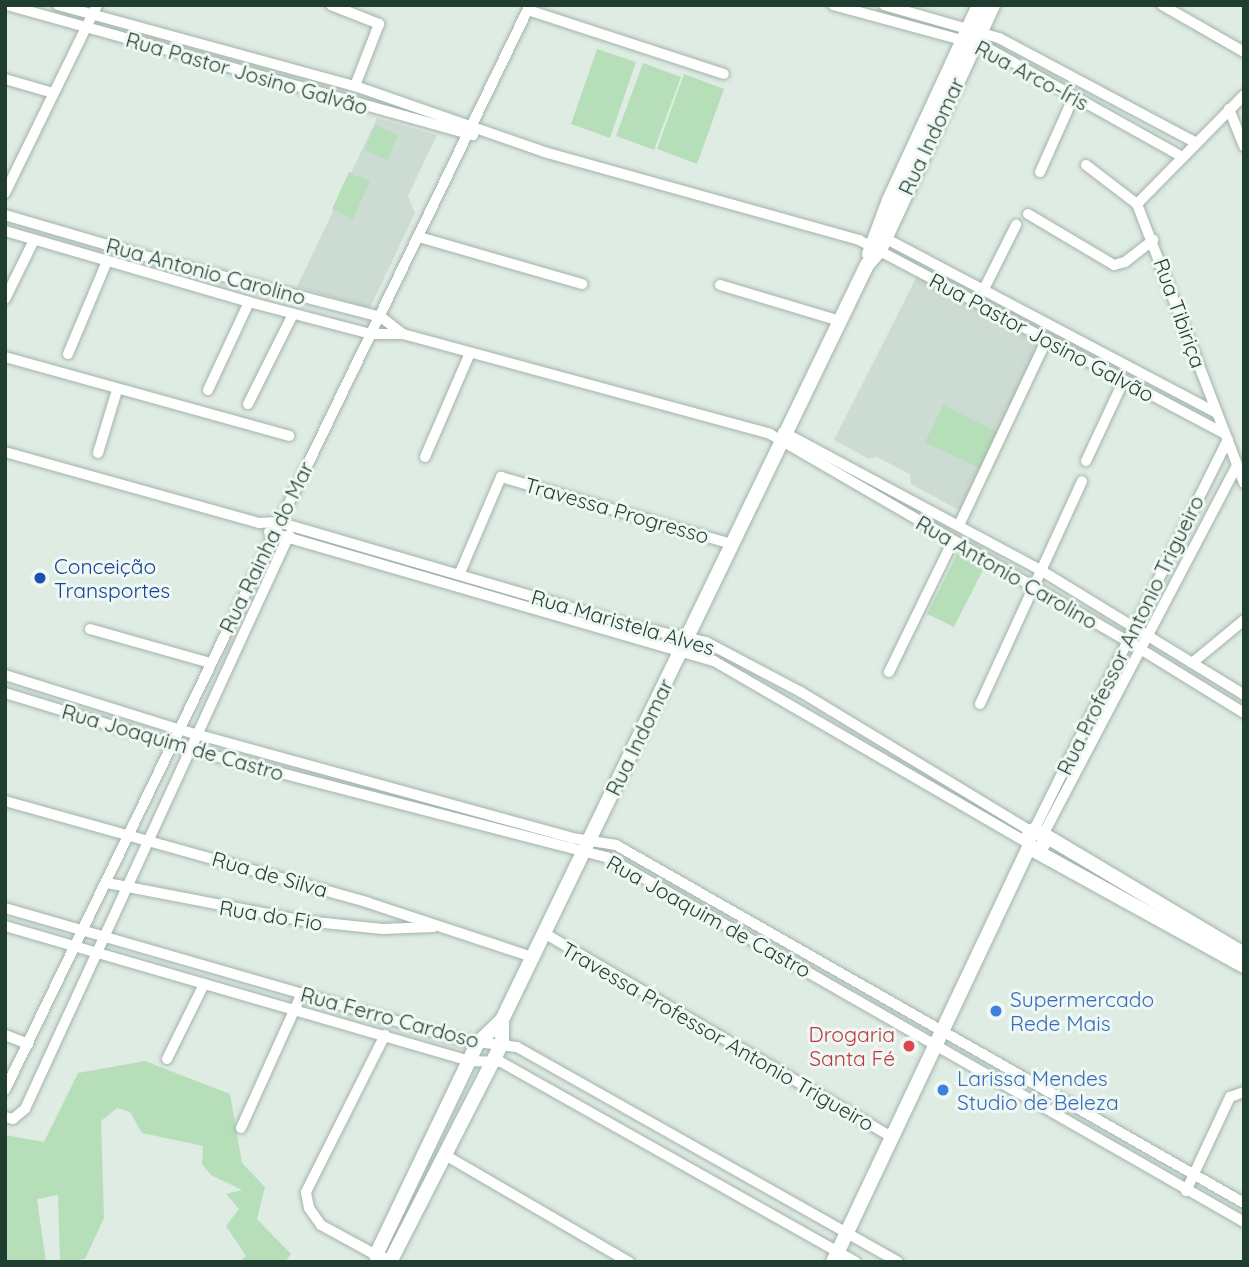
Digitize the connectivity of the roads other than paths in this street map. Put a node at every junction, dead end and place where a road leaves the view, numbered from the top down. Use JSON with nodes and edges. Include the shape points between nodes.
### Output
{"nodes":[{"id":1,"x":7,"y":5,"type":"edge"},
{"id":2,"x":58,"y":5,"type":"edge"},
{"id":3,"x":331,"y":5,"type":"edge"},
{"id":4,"x":834,"y":5,"type":"edge"},
{"id":5,"x":884,"y":5,"type":"edge"},
{"id":6,"x":979,"y":5,"type":"edge"},
{"id":7,"x":993,"y":5,"type":"edge"},
{"id":8,"x":1162,"y":5,"type":"edge"},
{"id":9,"x":529,"y":8,"type":"edge"},
{"id":10,"x":95,"y":10,"type":"edge"},
{"id":11,"x":86,"y":28,"type":"junction"},
{"id":12,"x":971,"y":35,"type":"junction"},
{"id":13,"x":1244,"y":52,"type":"edge"},
{"id":14,"x":724,"y":74,"type":"dead end"},
{"id":15,"x":5,"y":79,"type":"edge"},
{"id":16,"x":355,"y":86,"type":"junction"},
{"id":17,"x":52,"y":93,"type":"junction"},
{"id":18,"x":1244,"y":95,"type":"edge"},
{"id":19,"x":1074,"y":96,"type":"junction"},
{"id":20,"x":1230,"y":109,"type":"junction"},
{"id":21,"x":472,"y":130,"type":"junction"},
{"id":22,"x":1195,"y":142,"type":"junction"},
{"id":23,"x":1244,"y":146,"type":"edge"},
{"id":24,"x":1181,"y":156,"type":"junction"},
{"id":25,"x":1086,"y":165,"type":"dead end"},
{"id":26,"x":1040,"y":172,"type":"dead end"},
{"id":27,"x":5,"y":193,"type":"edge"},
{"id":28,"x":1137,"y":204,"type":"junction"},
{"id":29,"x":1028,"y":214,"type":"dead end"},
{"id":30,"x":5,"y":215,"type":"edge"},
{"id":31,"x":1016,"y":225,"type":"dead end"},
{"id":32,"x":5,"y":231,"type":"edge"},
{"id":33,"x":419,"y":237,"type":"junction"},
{"id":34,"x":34,"y":240,"type":"junction"},
{"id":35,"x":1153,"y":240,"type":"junction"},
{"id":36,"x":874,"y":241,"type":"junction"},
{"id":37,"x":149,"y":257,"type":"junction"},
{"id":38,"x":107,"y":261,"type":"junction"},
{"id":39,"x":145,"y":272,"type":"junction"},
{"id":40,"x":582,"y":284,"type":"dead end"},
{"id":41,"x":720,"y":285,"type":"dead end"},
{"id":42,"x":984,"y":289,"type":"junction"},
{"id":43,"x":5,"y":299,"type":"edge"},
{"id":44,"x":249,"y":302,"type":"junction"},
{"id":45,"x":293,"y":314,"type":"junction"},
{"id":46,"x":381,"y":317,"type":"junction"},
{"id":47,"x":840,"y":321,"type":"junction"},
{"id":48,"x":371,"y":334,"type":"junction"},
{"id":49,"x":403,"y":334,"type":"junction"},
{"id":50,"x":1047,"y":339,"type":"junction"},
{"id":51,"x":470,"y":353,"type":"junction"},
{"id":52,"x":68,"y":354,"type":"dead end"},
{"id":53,"x":5,"y":357,"type":"edge"},
{"id":54,"x":1124,"y":380,"type":"junction"},
{"id":55,"x":117,"y":390,"type":"junction"},
{"id":56,"x":208,"y":390,"type":"dead end"},
{"id":57,"x":248,"y":404,"type":"dead end"},
{"id":58,"x":1217,"y":413,"type":"junction"},
{"id":59,"x":289,"y":436,"type":"dead end"},
{"id":60,"x":779,"y":436,"type":"junction"},
{"id":61,"x":1226,"y":437,"type":"junction"},
{"id":62,"x":5,"y":453,"type":"edge"},
{"id":63,"x":98,"y":453,"type":"dead end"},
{"id":64,"x":425,"y":457,"type":"dead end"},
{"id":65,"x":1086,"y":461,"type":"dead end"},
{"id":66,"x":1237,"y":465,"type":"junction"},
{"id":67,"x":880,"y":480,"type":"junction"},
{"id":68,"x":1082,"y":481,"type":"dead end"},
{"id":69,"x":1244,"y":483,"type":"edge"},
{"id":70,"x":872,"y":495,"type":"junction"},
{"id":71,"x":278,"y":522,"type":"junction"},
{"id":72,"x":259,"y":523,"type":"junction"},
{"id":73,"x":959,"y":525,"type":"junction"},
{"id":74,"x":293,"y":526,"type":"junction"},
{"id":75,"x":273,"y":535,"type":"junction"},
{"id":76,"x":287,"y":540,"type":"junction"},
{"id":77,"x":953,"y":541,"type":"junction"},
{"id":78,"x":732,"y":544,"type":"junction"},
{"id":79,"x":1042,"y":571,"type":"junction"},
{"id":80,"x":460,"y":575,"type":"junction"},
{"id":81,"x":1034,"y":587,"type":"junction"},
{"id":82,"x":1244,"y":620,"type":"edge"},
{"id":83,"x":1133,"y":624,"type":"junction"},
{"id":84,"x":90,"y":629,"type":"dead end"},
{"id":85,"x":1150,"y":635,"type":"junction"},
{"id":86,"x":1125,"y":640,"type":"junction"},
{"id":87,"x":684,"y":644,"type":"junction"},
{"id":88,"x":1142,"y":650,"type":"junction"},
{"id":89,"x":210,"y":663,"type":"junction"},
{"id":90,"x":1192,"y":663,"type":"junction"},
{"id":91,"x":889,"y":672,"type":"dead end"},
{"id":92,"x":5,"y":675,"type":"edge"},
{"id":93,"x":5,"y":693,"type":"edge"},
{"id":94,"x":1244,"y":695,"type":"edge"},
{"id":95,"x":980,"y":704,"type":"dead end"},
{"id":96,"x":1244,"y":713,"type":"edge"},
{"id":97,"x":181,"y":730,"type":"junction"},
{"id":98,"x":196,"y":734,"type":"junction"},
{"id":99,"x":174,"y":744,"type":"junction"},
{"id":100,"x":188,"y":749,"type":"junction"},
{"id":101,"x":5,"y":801,"type":"edge"},
{"id":102,"x":125,"y":836,"type":"junction"},
{"id":103,"x":148,"y":838,"type":"junction"},
{"id":104,"x":1036,"y":840,"type":"junction"},
{"id":105,"x":586,"y":846,"type":"junction"},
{"id":106,"x":107,"y":883,"type":"junction"},
{"id":107,"x":124,"y":888,"type":"junction"},
{"id":108,"x":5,"y":908,"type":"edge"},
{"id":109,"x":5,"y":926,"type":"edge"},
{"id":110,"x":436,"y":927,"type":"junction"},
{"id":111,"x":84,"y":930,"type":"junction"},
{"id":112,"x":544,"y":933,"type":"junction"},
{"id":113,"x":103,"y":936,"type":"junction"},
{"id":114,"x":76,"y":947,"type":"junction"},
{"id":115,"x":94,"y":952,"type":"junction"},
{"id":116,"x":1244,"y":954,"type":"edge"},
{"id":117,"x":532,"y":957,"type":"junction"},
{"id":118,"x":1244,"y":966,"type":"edge"},
{"id":119,"x":204,"y":984,"type":"junction"},
{"id":120,"x":302,"y":993,"type":"junction"},
{"id":121,"x":294,"y":1010,"type":"junction"},
{"id":122,"x":502,"y":1020,"type":"junction"},
{"id":123,"x":944,"y":1030,"type":"junction"},
{"id":124,"x":5,"y":1035,"type":"edge"},
{"id":125,"x":385,"y":1035,"type":"junction"},
{"id":126,"x":502,"y":1043,"type":"junction"},
{"id":127,"x":28,"y":1044,"type":"junction"},
{"id":128,"x":477,"y":1044,"type":"junction"},
{"id":129,"x":937,"y":1045,"type":"junction"},
{"id":130,"x":167,"y":1059,"type":"dead end"},
{"id":131,"x":493,"y":1060,"type":"junction"},
{"id":132,"x":468,"y":1061,"type":"junction"},
{"id":133,"x":554,"y":1068,"type":"junction"},
{"id":134,"x":544,"y":1086,"type":"junction"},
{"id":135,"x":5,"y":1090,"type":"edge"},
{"id":136,"x":595,"y":1090,"type":"junction"},
{"id":137,"x":1244,"y":1092,"type":"edge"},
{"id":138,"x":586,"y":1109,"type":"junction"},
{"id":139,"x":5,"y":1117,"type":"edge"},
{"id":140,"x":1099,"y":1119,"type":"junction"},
{"id":141,"x":241,"y":1128,"type":"dead end"},
{"id":142,"x":1091,"y":1137,"type":"junction"},
{"id":143,"x":893,"y":1138,"type":"junction"},
{"id":144,"x":444,"y":1155,"type":"junction"},
{"id":145,"x":1194,"y":1174,"type":"junction"},
{"id":146,"x":1186,"y":1191,"type":"junction"},
{"id":147,"x":1244,"y":1203,"type":"edge"},
{"id":148,"x":1244,"y":1222,"type":"edge"},
{"id":149,"x":847,"y":1231,"type":"junction"},
{"id":150,"x":836,"y":1257,"type":"edge"},
{"id":151,"x":382,"y":1260,"type":"edge"},
{"id":152,"x":629,"y":1262,"type":"edge"},
{"id":153,"x":856,"y":1262,"type":"edge"},
{"id":154,"x":898,"y":1262,"type":"edge"}],
"edges":[{"from":1,"to":11,"type":"street","name":"Rua Pastor Josino Galvão"},
{"from":2,"to":10,"type":"street","name":"Rua Pastor Josino Galvão"},
{"from":3,"to":16,"type":"street","name":"Rua Pastor Josino Galvão","via":[[379,24]]},
{"from":4,"to":12,"type":"street","name":"Rua Arco-Íris"},
{"from":5,"to":12,"type":"street","name":"Rua Arco-Íris"},
{"from":6,"to":12,"type":"street","name":"Rua Indomar"},
{"from":7,"to":12,"type":"street","name":"Rua Indomar"},
{"from":8,"to":13,"type":"street"},
{"from":9,"to":14,"type":"street"},
{"from":9,"to":21,"type":"street","name":"Rua Rainha do Mar"},
{"from":10,"to":11,"type":"street"},
{"from":10,"to":16,"type":"street","name":"Rua Pastor Josino Galvão"},
{"from":11,"to":17,"type":"street"},
{"from":11,"to":21,"type":"street","name":"Rua Pastor Josino Galvão"},
{"from":12,"to":19,"type":"street","name":"Rua Arco-Íris"},
{"from":12,"to":22,"type":"street","name":"Rua Arco-Íris"},
{"from":12,"to":36,"type":"street","name":"Rua Indomar"},
{"from":15,"to":17,"type":"street"},
{"from":16,"to":21,"type":"street","name":"Rua Pastor Josino Galvão"},
{"from":17,"to":27,"type":"street"},
{"from":18,"to":20,"type":"street"},
{"from":19,"to":24,"type":"street","name":"Rua Arco-Íris"},
{"from":19,"to":26,"type":"street"},
{"from":20,"to":22,"type":"street"},
{"from":20,"to":23,"type":"street"},
{"from":21,"to":33,"type":"street","name":"Rua Rainha do Mar"},
{"from":21,"to":36,"type":"street","name":"Rua Pastor Josino Galvão"},
{"from":22,"to":24,"type":"street"},
{"from":24,"to":28,"type":"street"},
{"from":25,"to":28,"type":"street","name":"Rua Tibiriça"},
{"from":28,"to":35,"type":"street","name":"Rua Tibiriça"},
{"from":29,"to":35,"type":"street","via":[[1114,265]]},
{"from":30,"to":37,"type":"street","name":"Rua Antonio Carolino"},
{"from":31,"to":42,"type":"street"},
{"from":32,"to":34,"type":"street","name":"Rua Antonio Carolino"},
{"from":33,"to":40,"type":"street"},
{"from":33,"to":46,"type":"street","name":"Rua Rainha do Mar"},
{"from":34,"to":38,"type":"street","name":"Rua Antonio Carolino"},
{"from":34,"to":43,"type":"street"},
{"from":35,"to":58,"type":"street","name":"Rua Tibiriça"},
{"from":36,"to":42,"type":"street","name":"Rua Pastor Josino Galvão"},
{"from":36,"to":47,"type":"street","name":"Rua Indomar"},
{"from":36,"to":50,"type":"street","name":"Rua Pastor Josino Galvão"},
{"from":37,"to":39,"type":"street"},
{"from":37,"to":46,"type":"street","name":"Rua Antonio Carolino"},
{"from":38,"to":39,"type":"street","name":"Rua Antonio Carolino"},
{"from":38,"to":52,"type":"street"},
{"from":39,"to":44,"type":"street","name":"Rua Antonio Carolino"},
{"from":41,"to":47,"type":"street"},
{"from":42,"to":58,"type":"street","name":"Rua Pastor Josino Galvão"},
{"from":44,"to":45,"type":"street","name":"Rua Antonio Carolino"},
{"from":44,"to":56,"type":"street"},
{"from":45,"to":48,"type":"street","name":"Rua Antonio Carolino"},
{"from":45,"to":57,"type":"street"},
{"from":46,"to":48,"type":"street","name":"Rua Rainha do Mar"},
{"from":46,"to":49,"type":"street","name":"Rua Antonio Carolino"},
{"from":47,"to":60,"type":"street","name":"Rua Indomar"},
{"from":48,"to":49,"type":"street","name":"Rua Antonio Carolino"},
{"from":48,"to":71,"type":"street","name":"Rua Rainha do Mar"},
{"from":49,"to":51,"type":"street","name":"Rua Antonio Carolino"},
{"from":50,"to":54,"type":"street","name":"Rua Pastor Josino Galvão"},
{"from":50,"to":73,"type":"street"},
{"from":51,"to":60,"type":"street","name":"Rua Antonio Carolino"},
{"from":51,"to":64,"type":"street"},
{"from":53,"to":55,"type":"street"},
{"from":54,"to":61,"type":"street","name":"Rua Pastor Josino Galvão"},
{"from":54,"to":65,"type":"street"},
{"from":55,"to":59,"type":"street"},
{"from":55,"to":63,"type":"street"},
{"from":58,"to":61,"type":"street","name":"Rua Tibiriça"},
{"from":60,"to":67,"type":"street","name":"Rua Antonio Carolino"},
{"from":60,"to":70,"type":"street","name":"Rua Antonio Carolino"},
{"from":60,"to":78,"type":"street","name":"Rua Indomar"},
{"from":61,"to":66,"type":"street","name":"Rua Tibiriça"},
{"from":61,"to":83,"type":"street","name":"Rua Professor Antonio Trigueiro"},
{"from":62,"to":72,"type":"street","name":"Rua Maristela Alves"},
{"from":66,"to":69,"type":"street","name":"Rua Tibiriça"},
{"from":66,"to":85,"type":"street","name":"Rua Professor Antonio Trigueiro"},
{"from":67,"to":70,"type":"street"},
{"from":67,"to":73,"type":"street","name":"Rua Antonio Carolino"},
{"from":68,"to":79,"type":"street"},
{"from":70,"to":77,"type":"street","name":"Rua Antonio Carolino"},
{"from":71,"to":72,"type":"street","name":"Rua Maristela Alves"},
{"from":71,"to":74,"type":"street","name":"Rua Maristela Alves"},
{"from":71,"to":75,"type":"street","name":"Rua Rainha do Mar"},
{"from":72,"to":75,"type":"street","name":"Rua Maristela Alves"},
{"from":73,"to":79,"type":"street","name":"Rua Antonio Carolino"},
{"from":74,"to":76,"type":"street","name":"Rua Rainha do Mar"},
{"from":74,"to":80,"type":"street","name":"Rua Maristela Alves"},
{"from":75,"to":76,"type":"street","name":"Rua Maristela Alves"},
{"from":75,"to":89,"type":"street","name":"Rua Rainha do Mar"},
{"from":76,"to":87,"type":"street","name":"Rua Maristela Alves"},
{"from":76,"to":98,"type":"street","name":"Rua Rainha do Mar"},
{"from":77,"to":81,"type":"street","name":"Rua Antonio Carolino"},
{"from":77,"to":91,"type":"street"},
{"from":78,"to":80,"type":"street","name":"Travessa Progresso","via":[[502,477]]},
{"from":78,"to":87,"type":"street","name":"Rua Indomar"},
{"from":79,"to":81,"type":"street"},
{"from":79,"to":83,"type":"street","name":"Rua Antonio Carolino"},
{"from":80,"to":87,"type":"street","name":"Rua Maristela Alves"},
{"from":81,"to":86,"type":"street","name":"Rua Antonio Carolino"},
{"from":81,"to":95,"type":"street"},
{"from":82,"to":90,"type":"street"},
{"from":83,"to":85,"type":"street","name":"Rua Antonio Carolino"},
{"from":83,"to":86,"type":"street","name":"Rua Professor Antonio Trigueiro"},
{"from":84,"to":89,"type":"street"},
{"from":85,"to":88,"type":"street","name":"Rua Professor Antonio Trigueiro"},
{"from":85,"to":90,"type":"street","name":"Rua Antonio Carolino"},
{"from":86,"to":88,"type":"street","name":"Rua Antonio Carolino"},
{"from":86,"to":104,"type":"street","name":"Rua Professor Antonio Trigueiro"},
{"from":87,"to":104,"type":"street","name":"Rua Maristela Alves"},
{"from":87,"to":104,"type":"street","name":"Rua Maristela Alves","via":[[706,642],[760,669]]},
{"from":87,"to":105,"type":"street","name":"Rua Indomar"},
{"from":88,"to":96,"type":"street","name":"Rua Antonio Carolino"},
{"from":88,"to":104,"type":"street","name":"Rua Professor Antonio Trigueiro"},
{"from":89,"to":97,"type":"street","name":"Rua Rainha do Mar"},
{"from":90,"to":94,"type":"street","name":"Rua Antonio Carolino"},
{"from":92,"to":97,"type":"street","name":"Rua Joaquim de Castro"},
{"from":93,"to":99,"type":"street","name":"Rua Joaquim de Castro"},
{"from":97,"to":98,"type":"street","name":"Rua Joaquim de Castro"},
{"from":97,"to":99,"type":"street","name":"Rua Rainha do Mar"},
{"from":98,"to":100,"type":"street","name":"Rua Rainha do Mar"},
{"from":98,"to":105,"type":"street","name":"Rua Joaquim de Castro"},
{"from":99,"to":100,"type":"street","name":"Rua Joaquim de Castro"},
{"from":99,"to":102,"type":"street","name":"Rua Rainha do Mar"},
{"from":100,"to":103,"type":"street","name":"Rua Rainha do Mar"},
{"from":100,"to":105,"type":"street","name":"Rua Joaquim de Castro"},
{"from":101,"to":102,"type":"street","name":"Rua de Silva"},
{"from":102,"to":103,"type":"street","name":"Rua de Silva"},
{"from":102,"to":106,"type":"street","name":"Rua Rainha do Mar"},
{"from":103,"to":107,"type":"street","name":"Rua Rainha do Mar"},
{"from":103,"to":110,"type":"street","name":"Rua de Silva"},
{"from":104,"to":116,"type":"street","name":"Rua Maristela Alves"},
{"from":104,"to":118,"type":"street","name":"Rua Maristela Alves"},
{"from":104,"to":123,"type":"street","name":"Rua Professor Antonio Trigueiro"},
{"from":105,"to":112,"type":"street","name":"Rua Indomar"},
{"from":105,"to":123,"type":"street","name":"Rua Joaquim de Castro","via":[[629,851]]},
{"from":105,"to":129,"type":"street","name":"Rua Joaquim de Castro"},
{"from":106,"to":107,"type":"street","name":"Rua do Fio"},
{"from":106,"to":111,"type":"street","name":"Rua Rainha do Mar"},
{"from":107,"to":110,"type":"street","name":"Rua do Fio","via":[[305,922],[383,929]]},
{"from":107,"to":113,"type":"street","name":"Rua Rainha do Mar"},
{"from":108,"to":111,"type":"street","name":"Rua Ferro Cardoso"},
{"from":109,"to":114,"type":"street","name":"Rua Ferro Cardoso"},
{"from":110,"to":117,"type":"street","name":"Rua de Silva"},
{"from":111,"to":113,"type":"street","name":"Rua Ferro Cardoso"},
{"from":111,"to":114,"type":"street","name":"Rua Rainha do Mar"},
{"from":112,"to":117,"type":"street","name":"Rua Indomar"},
{"from":112,"to":143,"type":"street","name":"Travessa Professor Antonio Trigueiro"},
{"from":113,"to":115,"type":"street","name":"Rua Rainha do Mar"},
{"from":113,"to":120,"type":"street","name":"Rua Ferro Cardoso"},
{"from":114,"to":115,"type":"street","name":"Rua Ferro Cardoso"},
{"from":114,"to":127,"type":"street","name":"Rua Rainha do Mar"},
{"from":115,"to":119,"type":"street","name":"Rua Ferro Cardoso"},
{"from":115,"to":139,"type":"street","name":"Rua Rainha do Mar","via":[[24,1109],[13,1119]]},
{"from":117,"to":122,"type":"street","name":"Rua Indomar"},
{"from":119,"to":121,"type":"street","name":"Rua Ferro Cardoso"},
{"from":119,"to":130,"type":"street"},
{"from":120,"to":121,"type":"street"},
{"from":120,"to":128,"type":"street","name":"Rua Ferro Cardoso"},
{"from":121,"to":125,"type":"street","name":"Rua Ferro Cardoso"},
{"from":121,"to":141,"type":"street"},
{"from":122,"to":126,"type":"street","name":"Rua Indomar"},
{"from":122,"to":128,"type":"street","name":"Rua Indomar"},
{"from":123,"to":129,"type":"street","name":"Rua Professor Antonio Trigueiro"},
{"from":123,"to":140,"type":"street","name":"Rua Joaquim de Castro"},
{"from":124,"to":127,"type":"street"},
{"from":125,"to":132,"type":"street","name":"Rua Ferro Cardoso"},
{"from":125,"to":151,"type":"street","via":[[306,1192],[309,1208],[321,1225]]},
{"from":126,"to":128,"type":"street","name":"Rua Ferro Cardoso"},
{"from":126,"to":131,"type":"street","name":"Rua Indomar"},
{"from":126,"to":133,"type":"street","name":"Rua Ferro Cardoso"},
{"from":127,"to":135,"type":"street","name":"Rua Rainha do Mar"},
{"from":128,"to":132,"type":"street","name":"Rua Indomar"},
{"from":129,"to":142,"type":"street","name":"Rua Joaquim de Castro"},
{"from":129,"to":143,"type":"street","name":"Rua Professor Antonio Trigueiro"},
{"from":131,"to":132,"type":"street","name":"Rua Ferro Cardoso"},
{"from":131,"to":134,"type":"street","name":"Rua Ferro Cardoso"},
{"from":131,"to":144,"type":"street","name":"Rua Indomar"},
{"from":132,"to":151,"type":"street","name":"Rua Indomar"},
{"from":133,"to":134,"type":"street"},
{"from":133,"to":136,"type":"street","name":"Rua Ferro Cardoso"},
{"from":134,"to":138,"type":"street","name":"Rua Ferro Cardoso"},
{"from":136,"to":138,"type":"street"},
{"from":136,"to":149,"type":"street","name":"Rua Ferro Cardoso"},
{"from":137,"to":145,"type":"street","via":[[1230,1097]]},
{"from":138,"to":150,"type":"street","name":"Rua Ferro Cardoso"},
{"from":140,"to":142,"type":"street"},
{"from":140,"to":145,"type":"street","name":"Rua Joaquim de Castro"},
{"from":142,"to":146,"type":"street","name":"Rua Joaquim de Castro"},
{"from":143,"to":149,"type":"street","name":"Rua Professor Antonio Trigueiro"},
{"from":144,"to":151,"type":"street","name":"Rua Indomar"},
{"from":144,"to":152,"type":"street"},
{"from":145,"to":146,"type":"street"},
{"from":145,"to":147,"type":"street","name":"Rua Joaquim de Castro"},
{"from":146,"to":148,"type":"street","name":"Rua Joaquim de Castro"},
{"from":149,"to":150,"type":"street","name":"Rua Professor Antonio Trigueiro"},
{"from":149,"to":154,"type":"street","name":"Rua Ferro Cardoso"},
{"from":150,"to":153,"type":"street","name":"Rua Ferro Cardoso"}]}
